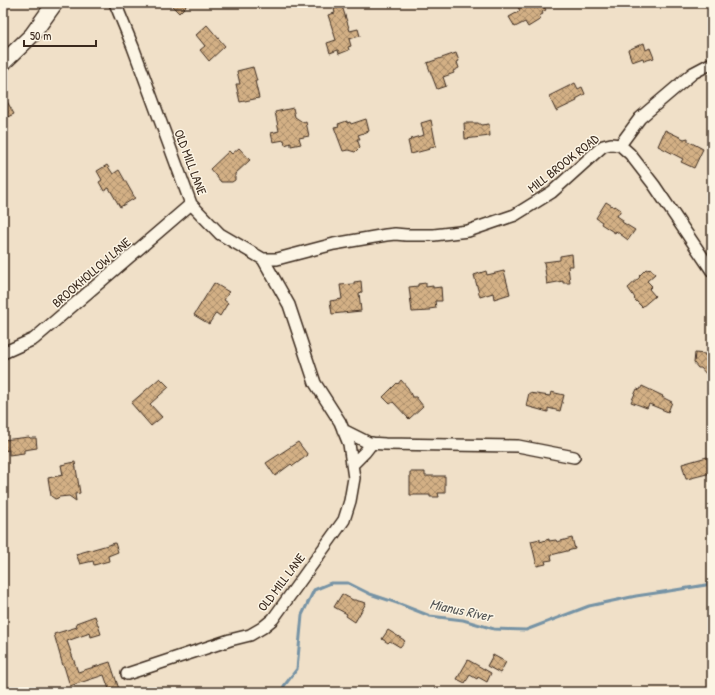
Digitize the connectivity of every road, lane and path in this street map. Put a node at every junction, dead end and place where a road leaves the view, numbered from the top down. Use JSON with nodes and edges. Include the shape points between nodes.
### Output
{"nodes":[{"id":1,"x":55,"y":3,"type":"edge"},
{"id":2,"x":115,"y":3,"type":"edge"},
{"id":3,"x":3,"y":63,"type":"edge"},
{"id":4,"x":712,"y":63,"type":"edge"},
{"id":5,"x":620,"y":145,"type":"junction"},
{"id":6,"x":191,"y":204,"type":"junction"},
{"id":7,"x":263,"y":259,"type":"junction"},
{"id":8,"x":712,"y":271,"type":"edge"},
{"id":9,"x":3,"y":353,"type":"edge"},
{"id":10,"x":343,"y":430,"type":"junction"},
{"id":11,"x":372,"y":443,"type":"junction"},
{"id":12,"x":574,"y":457,"type":"dead end"},
{"id":13,"x":352,"y":465,"type":"junction"},
{"id":14,"x":127,"y":674,"type":"dead end"}],
"edges":[{"from":1,"to":3,"type":"street","via":[[32,35]]},
{"from":2,"to":6,"type":"street","name":"OLD MILL LANE"},
{"from":4,"to":5,"type":"street","name":"MILL BROOK ROAD","via":[[693,73],[640,118]]},
{"from":5,"to":7,"type":"street","name":"MILL BROOK ROAD","via":[[603,146],[552,192],[515,215],[468,231],[434,235],[386,235],[334,244],[277,259]]},
{"from":5,"to":8,"type":"street","via":[[654,185]]},
{"from":6,"to":7,"type":"street","name":"OLD MILL LANE","via":[[220,234]]},
{"from":6,"to":9,"type":"street","name":"BROOKHOLLOW LANE","via":[[34,339]]},
{"from":7,"to":10,"type":"street","name":"OLD MILL LANE","via":[[289,305],[315,383]]},
{"from":10,"to":11,"type":"street"},
{"from":10,"to":13,"type":"street","name":"OLD MILL LANE","via":[[349,444]]},
{"from":11,"to":12,"type":"street","via":[[518,446]]},
{"from":11,"to":13,"type":"street"},
{"from":13,"to":14,"type":"street","name":"OLD MILL LANE","via":[[354,478],[344,520],[273,619],[250,635]]}]}
